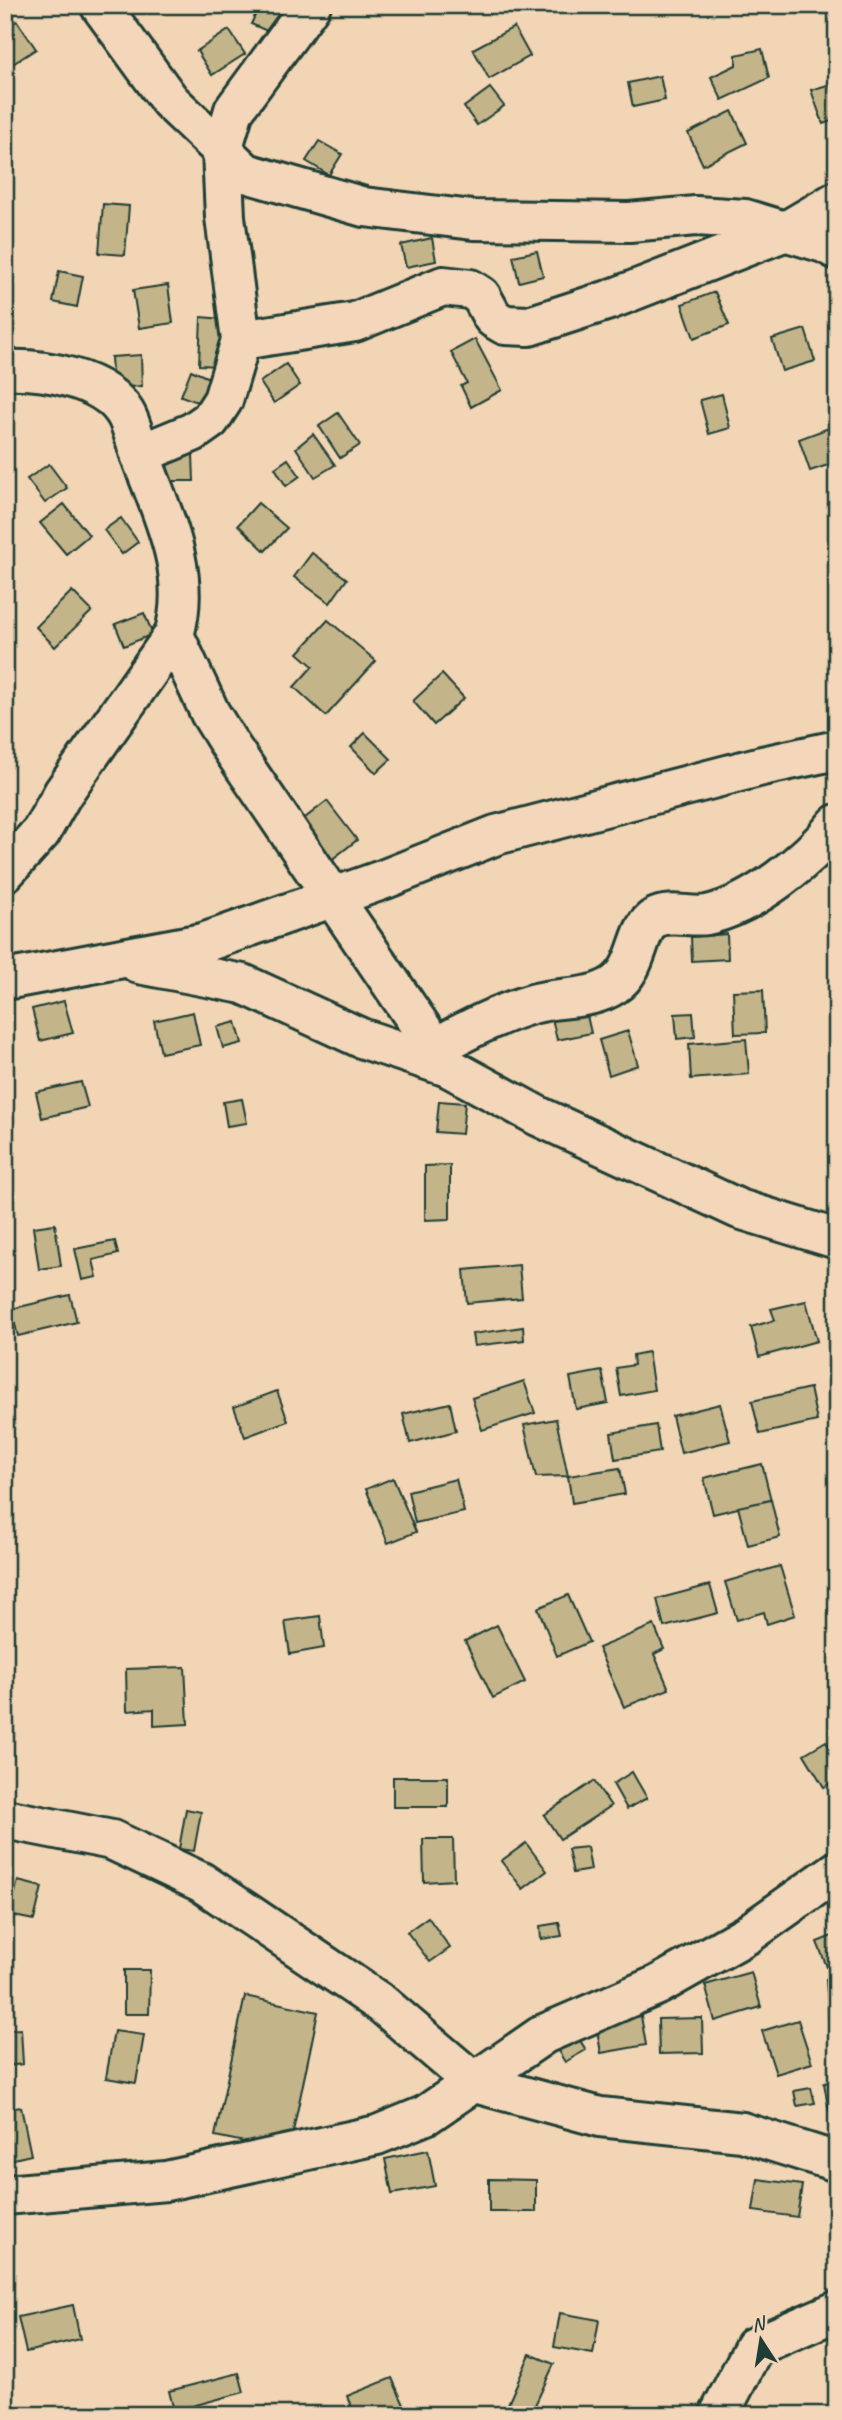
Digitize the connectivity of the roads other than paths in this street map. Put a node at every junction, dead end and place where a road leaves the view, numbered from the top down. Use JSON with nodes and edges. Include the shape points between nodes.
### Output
{"nodes":[{"id":1,"x":100,"y":5,"type":"edge"},
{"id":2,"x":311,"y":5,"type":"edge"},
{"id":3,"x":222,"y":150,"type":"junction"},
{"id":4,"x":837,"y":201,"type":"edge"},
{"id":5,"x":786,"y":230,"type":"junction"},
{"id":6,"x":837,"y":250,"type":"edge"},
{"id":7,"x":241,"y":340,"type":"junction"},
{"id":8,"x":5,"y":370,"type":"edge"},
{"id":9,"x":140,"y":454,"type":"junction"},
{"id":10,"x":174,"y":635,"type":"junction"},
{"id":11,"x":837,"y":750,"type":"edge"},
{"id":12,"x":837,"y":824,"type":"edge"},
{"id":13,"x":5,"y":872,"type":"edge"},
{"id":14,"x":331,"y":898,"type":"junction"},
{"id":15,"x":120,"y":961,"type":"junction"},
{"id":16,"x":5,"y":980,"type":"edge"},
{"id":17,"x":441,"y":1057,"type":"junction"},
{"id":18,"x":837,"y":1239,"type":"edge"},
{"id":19,"x":5,"y":1819,"type":"edge"},
{"id":20,"x":837,"y":1871,"type":"edge"},
{"id":21,"x":475,"y":2083,"type":"junction"},
{"id":22,"x":837,"y":2162,"type":"edge"},
{"id":23,"x":5,"y":2195,"type":"edge"},
{"id":24,"x":837,"y":2311,"type":"edge"},
{"id":25,"x":719,"y":2415,"type":"edge"}],
"edges":[{"from":1,"to":3,"type":"street","via":[[170,101]]},
{"from":2,"to":3,"type":"street","via":[[234,110]]},
{"from":3,"to":5,"type":"street","via":[[246,173],[364,207],[473,220],[629,222],[696,216],[745,219]]},
{"from":3,"to":7,"type":"street","via":[[225,217]]},
{"from":4,"to":5,"type":"street"},
{"from":5,"to":6,"type":"street"},
{"from":5,"to":7,"type":"street","via":[[609,300],[529,326],[505,325],[493,318],[481,296],[470,289],[443,286],[355,322]]},
{"from":7,"to":9,"type":"street","via":[[223,400],[210,420]]},
{"from":8,"to":9,"type":"street","via":[[54,373],[97,388],[124,411]]},
{"from":9,"to":10,"type":"street","via":[[176,551],[181,611]]},
{"from":10,"to":13,"type":"street","via":[[63,793],[41,832]]},
{"from":10,"to":14,"type":"street","via":[[224,736]]},
{"from":11,"to":14,"type":"street","via":[[496,835]]},
{"from":12,"to":17,"type":"street","via":[[765,889],[706,915],[656,917],[647,924],[632,964],[613,986],[498,1016]]},
{"from":14,"to":15,"type":"street","via":[[203,943]]},
{"from":14,"to":17,"type":"street"},
{"from":15,"to":16,"type":"street"},
{"from":15,"to":17,"type":"street","via":[[243,984],[361,1038]]},
{"from":17,"to":18,"type":"street","via":[[538,1116],[738,1209]]},
{"from":19,"to":21,"type":"street","via":[[112,1840],[201,1882],[382,2004]]},
{"from":20,"to":21,"type":"street","via":[[748,1934],[658,1985],[544,2034]]},
{"from":21,"to":22,"type":"street","via":[[600,2117],[742,2132]]},
{"from":21,"to":23,"type":"street","via":[[413,2120],[377,2135],[311,2151],[166,2181]]},
{"from":24,"to":25,"type":"street","via":[[754,2347]]}]}
